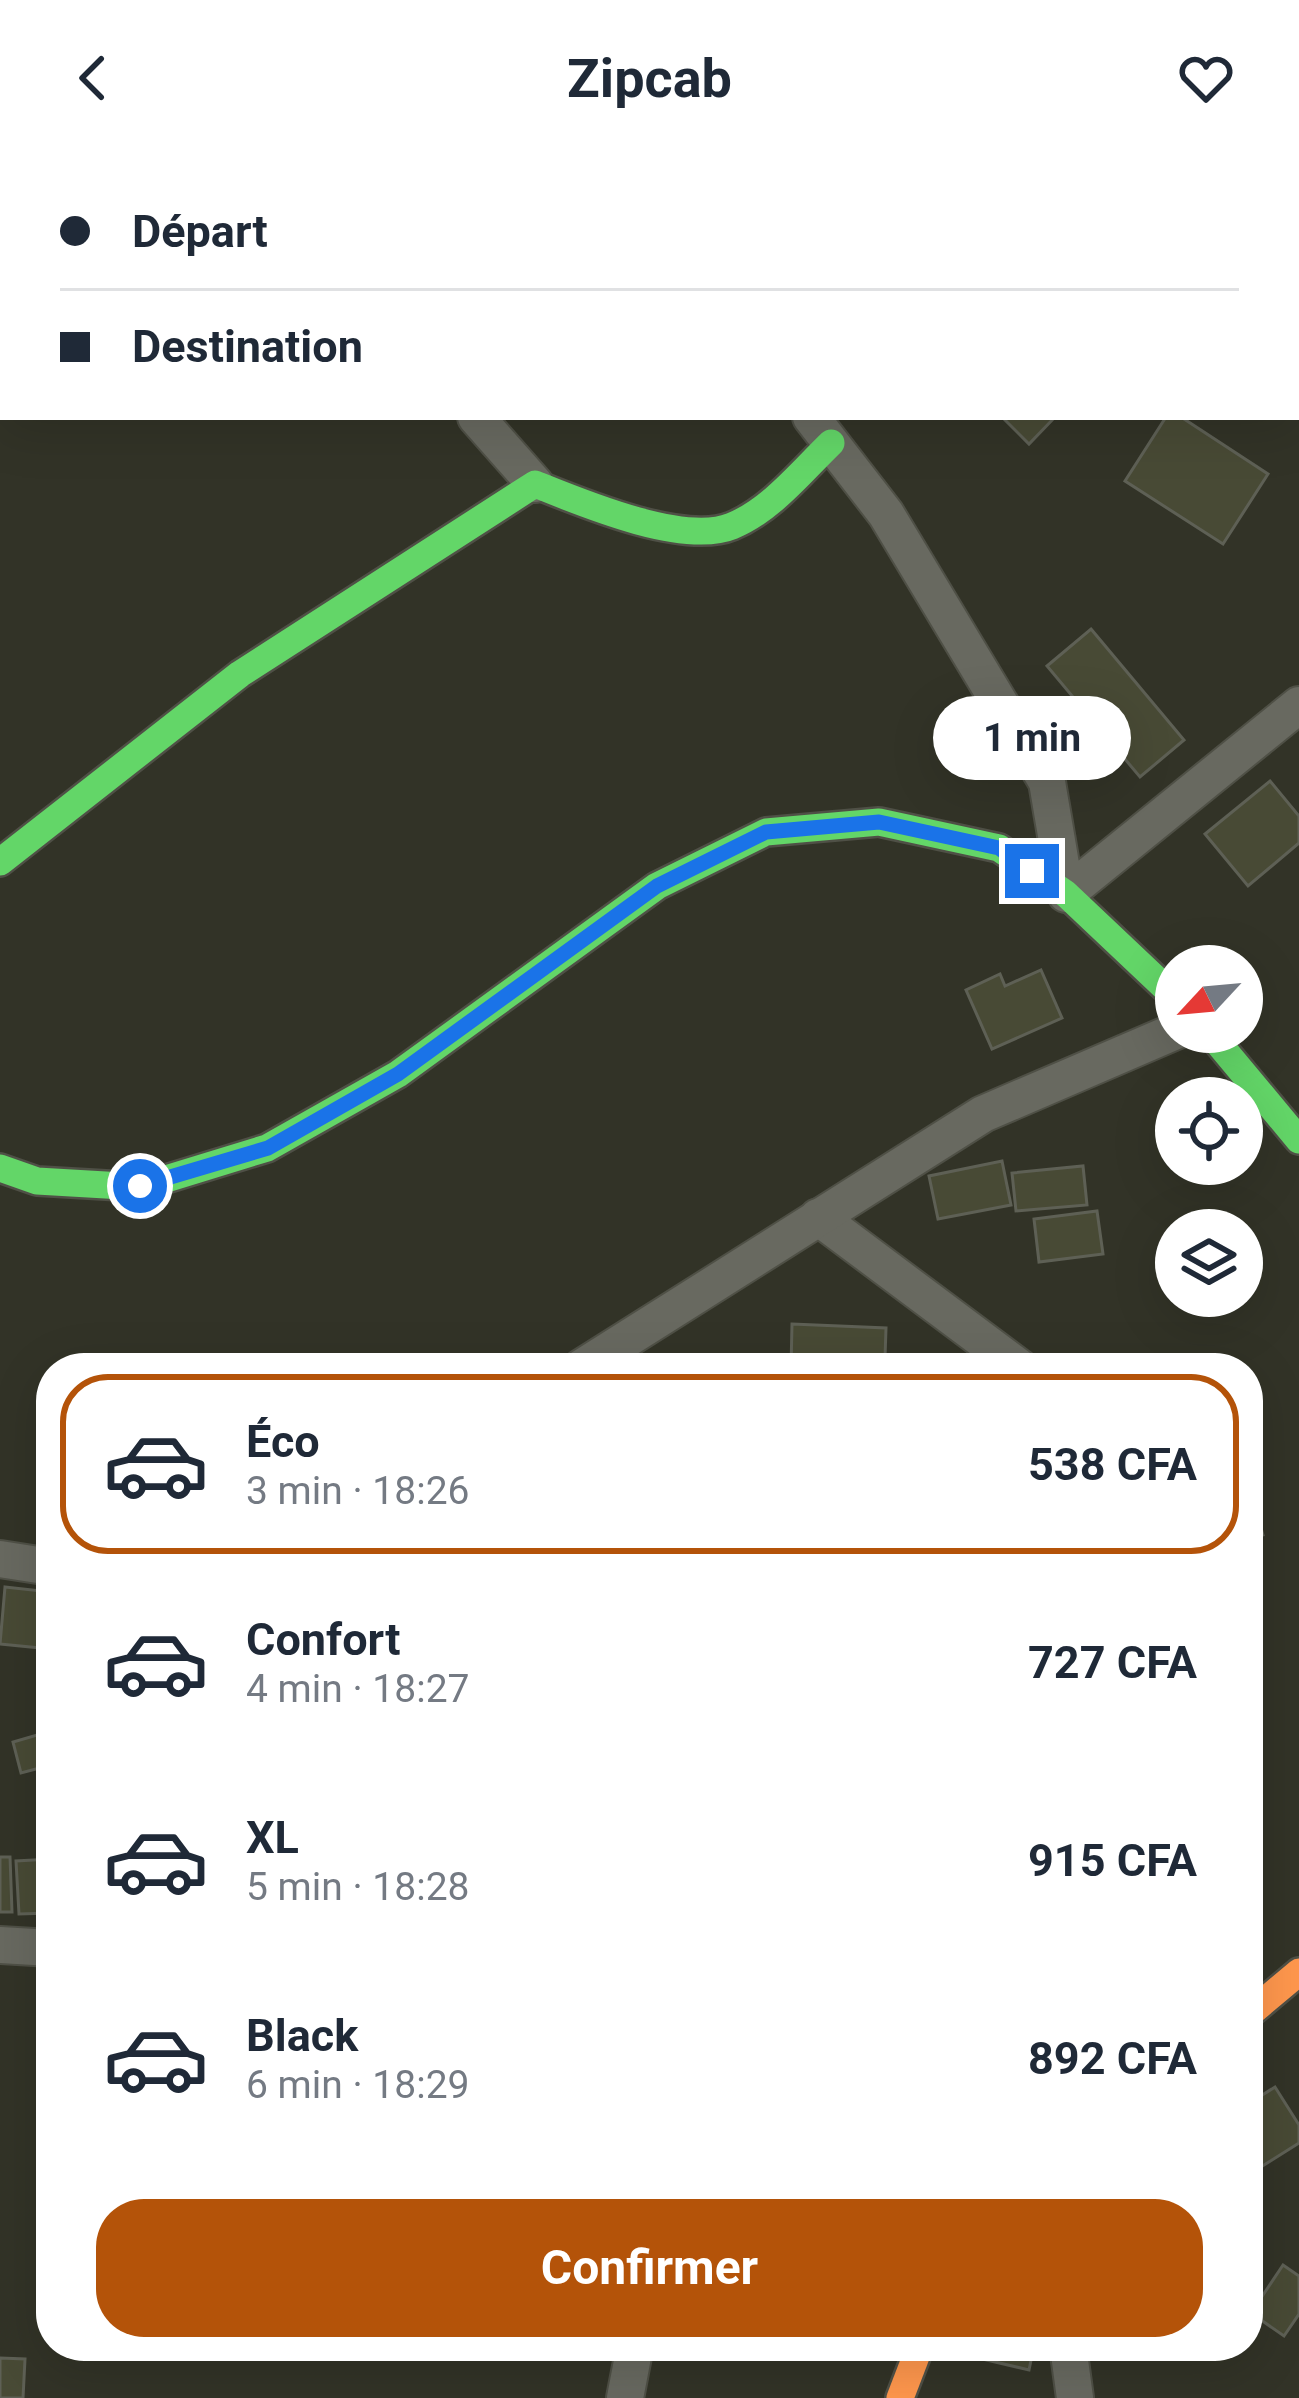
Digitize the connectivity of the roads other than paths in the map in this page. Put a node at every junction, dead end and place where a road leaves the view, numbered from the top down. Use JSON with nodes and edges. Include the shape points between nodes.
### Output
{"nodes":[{"id":1,"x":479,"y":420,"type":"edge"},
{"id":2,"x":821,"y":430,"type":"edge"},
{"id":3,"x":535,"y":484,"type":"junction"},
{"id":4,"x":1299,"y":704,"type":"edge"},
{"id":5,"x":0,"y":862,"type":"edge"},
{"id":6,"x":1066,"y":894,"type":"junction"},
{"id":7,"x":1155,"y":978,"type":"edge"},
{"id":8,"x":1155,"y":1040,"type":"edge"},
{"id":9,"x":1226,"y":1053,"type":"edge"},
{"id":10,"x":1299,"y":1140,"type":"edge"},
{"id":11,"x":0,"y":1168,"type":"edge"},
{"id":12,"x":818,"y":1217,"type":"junction"},
{"id":13,"x":605,"y":1353,"type":"edge"},
{"id":14,"x":1000,"y":1353,"type":"edge"},
{"id":15,"x":0,"y":1559,"type":"edge"},
{"id":16,"x":36,"y":1565,"type":"edge"},
{"id":17,"x":0,"y":1945,"type":"edge"},
{"id":18,"x":36,"y":1947,"type":"edge"},
{"id":19,"x":1299,"y":1972,"type":"edge"},
{"id":20,"x":1263,"y":2002,"type":"edge"},
{"id":21,"x":632,"y":2361,"type":"edge"},
{"id":22,"x":914,"y":2361,"type":"edge"},
{"id":23,"x":1070,"y":2361,"type":"edge"},
{"id":24,"x":626,"y":2398,"type":"edge"},
{"id":25,"x":900,"y":2398,"type":"edge"},
{"id":26,"x":1075,"y":2398,"type":"edge"}],
"edges":[{"from":1,"to":3,"type":"street"},
{"from":2,"to":3,"type":"street","via":[[748,516],[724,529],[596,509]]},
{"from":2,"to":6,"type":"street","via":[[886,514],[1046,782]]},
{"from":3,"to":5,"type":"street","via":[[238,676]]},
{"from":4,"to":6,"type":"street"},
{"from":6,"to":7,"type":"street"},
{"from":6,"to":11,"type":"street","via":[[999,848],[879,822],[766,832],[657,886],[398,1074],[268,1148],[140,1186],[37,1181]]},
{"from":8,"to":12,"type":"street","via":[[983,1114]]},
{"from":9,"to":10,"type":"street"},
{"from":12,"to":13,"type":"street"},
{"from":12,"to":14,"type":"street"},
{"from":15,"to":16,"type":"street"},
{"from":17,"to":18,"type":"street"},
{"from":19,"to":20,"type":"street"},
{"from":21,"to":24,"type":"street"},
{"from":22,"to":25,"type":"street"},
{"from":23,"to":26,"type":"street"}]}
